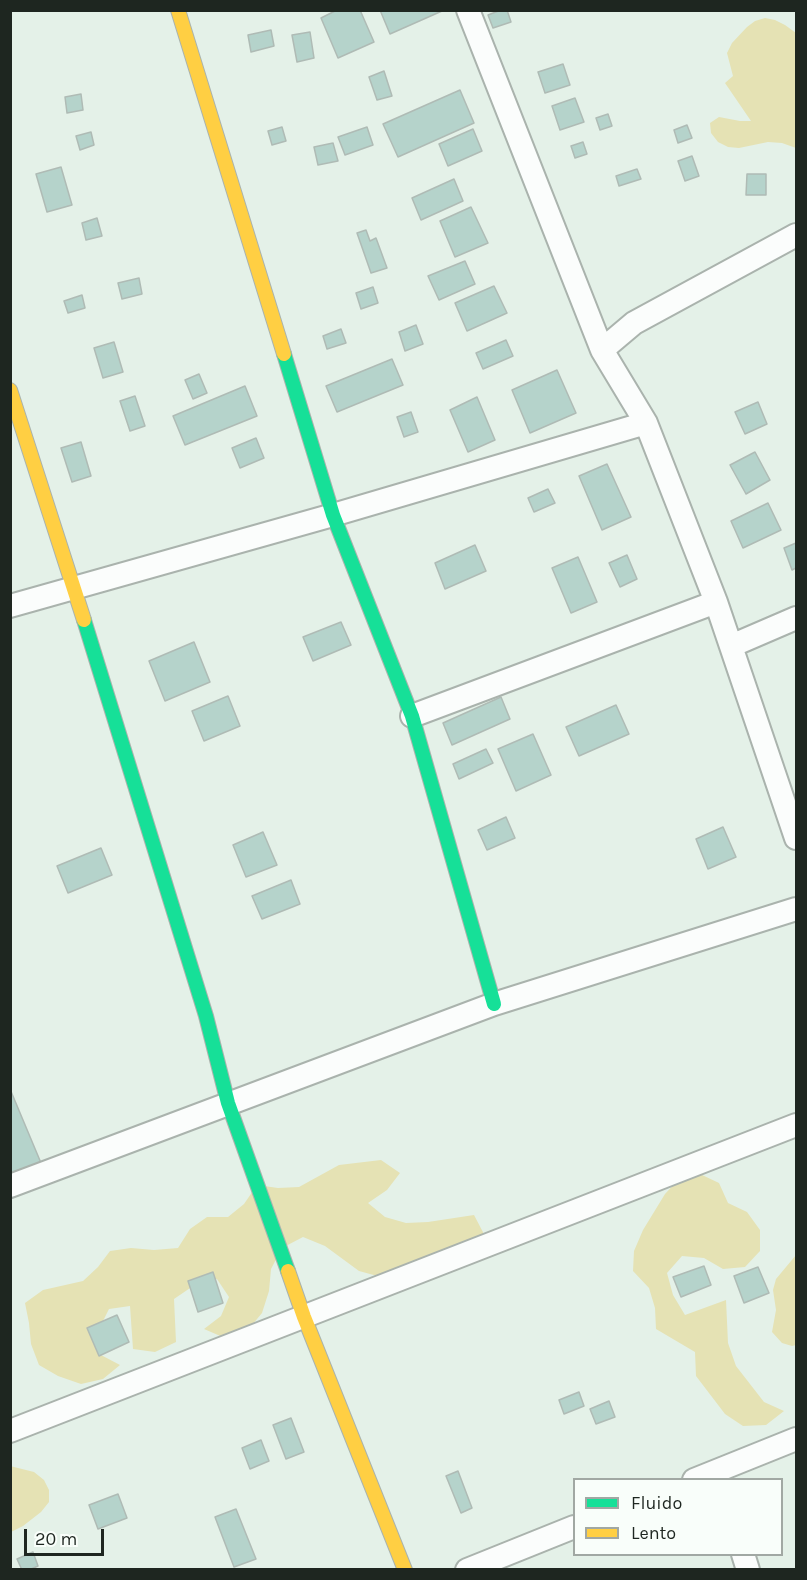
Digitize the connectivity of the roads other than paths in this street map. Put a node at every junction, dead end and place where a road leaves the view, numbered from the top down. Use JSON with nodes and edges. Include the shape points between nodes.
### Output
{"nodes":[{"id":1,"x":178,"y":10,"type":"edge"},
{"id":2,"x":468,"y":10,"type":"edge"},
{"id":3,"x":796,"y":235,"type":"edge"},
{"id":4,"x":602,"y":350,"type":"junction"},
{"id":5,"x":10,"y":390,"type":"edge"},
{"id":6,"x":646,"y":423,"type":"junction"},
{"id":7,"x":333,"y":515,"type":"junction"},
{"id":8,"x":74,"y":588,"type":"junction"},
{"id":9,"x":716,"y":602,"type":"junction"},
{"id":10,"x":10,"y":606,"type":"edge"},
{"id":11,"x":796,"y":618,"type":"edge"},
{"id":12,"x":731,"y":646,"type":"junction"},
{"id":13,"x":412,"y":716,"type":"junction"},
{"id":14,"x":796,"y":838,"type":"edge"},
{"id":15,"x":796,"y":909,"type":"edge"},
{"id":16,"x":494,"y":1004,"type":"junction"},
{"id":17,"x":228,"y":1104,"type":"junction"},
{"id":18,"x":796,"y":1125,"type":"edge"},
{"id":19,"x":10,"y":1186,"type":"edge"},
{"id":20,"x":304,"y":1317,"type":"junction"},
{"id":21,"x":10,"y":1431,"type":"edge"},
{"id":22,"x":796,"y":1439,"type":"edge"},
{"id":23,"x":709,"y":1477,"type":"edge"},
{"id":24,"x":573,"y":1527,"type":"edge"},
{"id":25,"x":405,"y":1569,"type":"edge"},
{"id":26,"x":467,"y":1569,"type":"edge"}],
"edges":[{"from":1,"to":7,"type":"street"},
{"from":2,"to":4,"type":"street"},
{"from":3,"to":4,"type":"street","via":[[634,323]]},
{"from":4,"to":6,"type":"street"},
{"from":5,"to":8,"type":"street"},
{"from":6,"to":7,"type":"street"},
{"from":6,"to":9,"type":"street"},
{"from":7,"to":8,"type":"street"},
{"from":7,"to":13,"type":"street"},
{"from":8,"to":10,"type":"street"},
{"from":8,"to":17,"type":"street","via":[[206,1016]]},
{"from":9,"to":12,"type":"street"},
{"from":9,"to":13,"type":"street"},
{"from":11,"to":12,"type":"street"},
{"from":12,"to":14,"type":"street"},
{"from":13,"to":16,"type":"street"},
{"from":15,"to":16,"type":"street"},
{"from":16,"to":17,"type":"street"},
{"from":17,"to":19,"type":"street"},
{"from":17,"to":20,"type":"street"},
{"from":18,"to":20,"type":"street"},
{"from":20,"to":21,"type":"street"},
{"from":20,"to":25,"type":"street"},
{"from":22,"to":23,"type":"street"},
{"from":24,"to":26,"type":"street"}]}
